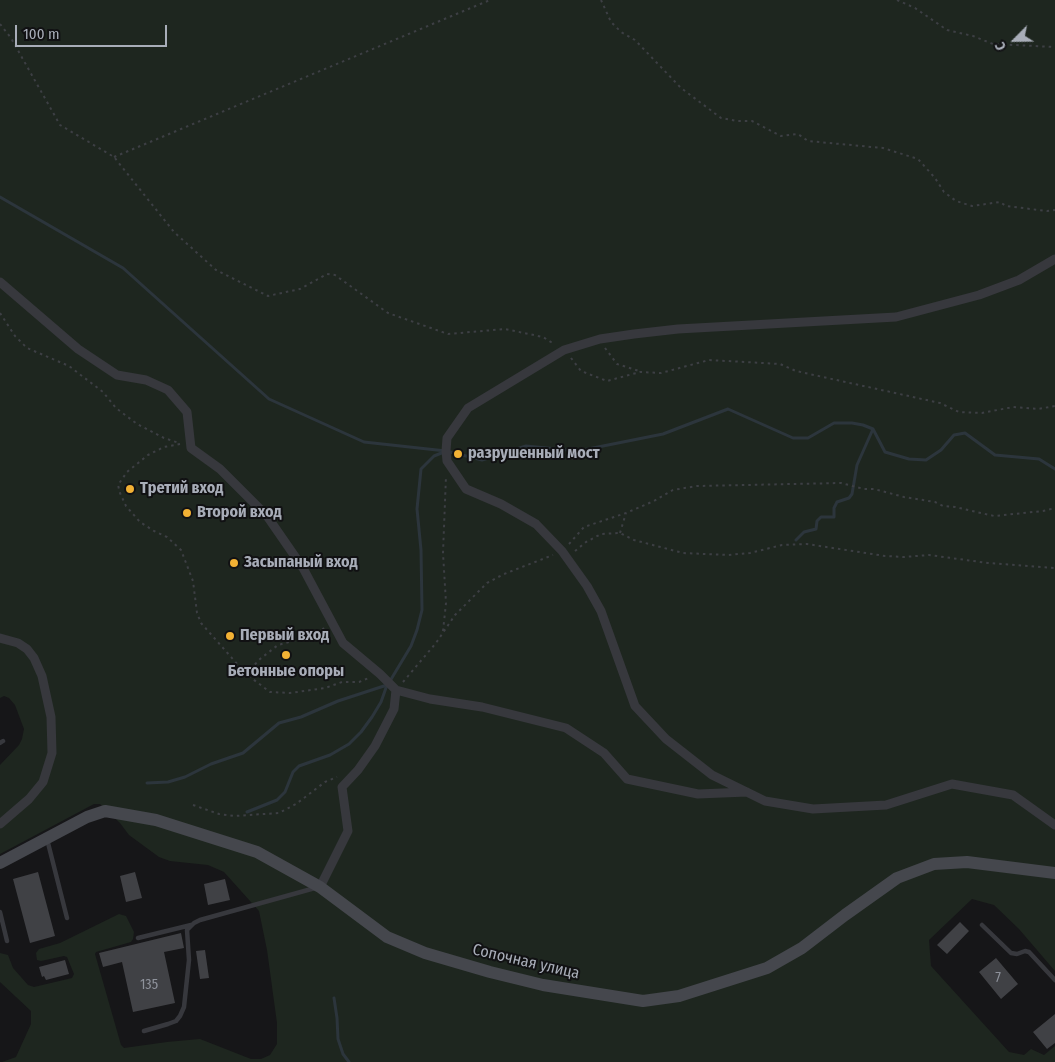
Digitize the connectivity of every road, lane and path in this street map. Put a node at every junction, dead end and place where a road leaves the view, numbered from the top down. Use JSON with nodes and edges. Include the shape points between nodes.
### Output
{"nodes":[{"id":1,"x":490,"y":0,"type":"edge"},
{"id":2,"x":601,"y":0,"type":"edge"},
{"id":3,"x":897,"y":0,"type":"edge"},
{"id":4,"x":0,"y":24,"type":"edge"},
{"id":5,"x":1055,"y":47,"type":"edge"},
{"id":6,"x":114,"y":158,"type":"junction"},
{"id":7,"x":1055,"y":210,"type":"edge"},
{"id":8,"x":1055,"y":259,"type":"edge"},
{"id":9,"x":0,"y":282,"type":"edge"},
{"id":10,"x":0,"y":313,"type":"edge"},
{"id":11,"x":600,"y":339,"type":"junction"},
{"id":12,"x":564,"y":350,"type":"junction"},
{"id":13,"x":640,"y":372,"type":"junction"},
{"id":14,"x":1055,"y":406,"type":"edge"},
{"id":15,"x":180,"y":444,"type":"junction"},
{"id":16,"x":190,"y":448,"type":"junction"},
{"id":17,"x":447,"y":461,"type":"junction"},
{"id":18,"x":1055,"y":508,"type":"edge"},
{"id":19,"x":626,"y":513,"type":"junction"},
{"id":20,"x":620,"y":533,"type":"junction"},
{"id":21,"x":565,"y":554,"type":"junction"},
{"id":22,"x":1055,"y":568,"type":"edge"},
{"id":23,"x":332,"y":622,"type":"junction"},
{"id":24,"x":442,"y":633,"type":"junction"},
{"id":25,"x":0,"y":638,"type":"edge"},
{"id":26,"x":246,"y":674,"type":"junction"},
{"id":27,"x":380,"y":674,"type":"junction"},
{"id":28,"x":396,"y":690,"type":"junction"},
{"id":29,"x":339,"y":776,"type":"dead end"},
{"id":30,"x":747,"y":792,"type":"junction"},
{"id":31,"x":193,"y":805,"type":"dead end"},
{"id":32,"x":0,"y":824,"type":"edge"},
{"id":33,"x":1055,"y":825,"type":"edge"},
{"id":34,"x":47,"y":839,"type":"junction"},
{"id":35,"x":0,"y":863,"type":"edge"},
{"id":36,"x":1055,"y":873,"type":"edge"},
{"id":37,"x":319,"y":887,"type":"junction"},
{"id":38,"x":0,"y":912,"type":"edge"},
{"id":39,"x":67,"y":918,"type":"dead end"},
{"id":40,"x":193,"y":925,"type":"junction"},
{"id":41,"x":982,"y":925,"type":"dead end"},
{"id":42,"x":138,"y":938,"type":"dead end"},
{"id":43,"x":7,"y":941,"type":"dead end"},
{"id":44,"x":1055,"y":980,"type":"edge"},
{"id":45,"x":144,"y":1031,"type":"dead end"}],
"edges":[{"from":1,"to":6,"type":"path"},
{"from":2,"to":7,"type":"path","via":[[611,22],[621,32],[635,40],[681,88],[721,118],[752,121],[781,136],[798,134],[808,141],[883,148],[918,159],[944,192],[956,201],[972,206],[1000,202],[1006,206]]},
{"from":3,"to":5,"type":"path","via":[[948,30],[993,44]]},
{"from":4,"to":6,"type":"path","via":[[60,125]]},
{"from":6,"to":12,"type":"path","via":[[174,232],[216,270],[268,296],[300,289],[327,274],[335,275],[388,313],[448,334],[505,330],[543,337]]},
{"from":8,"to":11,"type":"street","via":[[1019,280],[979,296],[896,317],[678,329]]},
{"from":9,"to":16,"type":"street","via":[[78,349],[117,375],[146,380],[168,390],[187,412]]},
{"from":10,"to":15,"type":"path","via":[[27,348],[69,366],[137,424]]},
{"from":11,"to":12,"type":"street"},
{"from":11,"to":13,"type":"path","via":[[617,364]]},
{"from":12,"to":13,"type":"path","via":[[581,371],[607,380]]},
{"from":12,"to":17,"type":"street","via":[[468,408],[447,438]]},
{"from":13,"to":14,"type":"path","via":[[661,373],[709,360],[780,364],[796,371],[940,403],[959,412],[982,414],[1013,407],[1038,409]]},
{"from":15,"to":16,"type":"path"},
{"from":15,"to":26,"type":"path","via":[[148,454],[127,472],[118,485],[120,493],[140,522],[167,537],[181,550],[193,581],[201,623]]},
{"from":16,"to":23,"type":"street","via":[[220,470],[268,516],[303,568]]},
{"from":17,"to":21,"type":"street","via":[[466,490],[501,504],[536,524]]},
{"from":17,"to":24,"type":"path","via":[[443,552],[446,603]]},
{"from":18,"to":19,"type":"path","via":[[994,516],[841,483],[697,486],[673,490]]},
{"from":19,"to":20,"type":"path"},
{"from":19,"to":21,"type":"path","via":[[584,527]]},
{"from":20,"to":21,"type":"path","via":[[601,534]]},
{"from":20,"to":22,"type":"path","via":[[651,546],[683,553],[750,553],[782,545],[807,544],[885,556],[930,555]]},
{"from":21,"to":24,"type":"path","via":[[504,574],[487,583],[454,614]]},
{"from":21,"to":30,"type":"street","via":[[601,611],[635,706],[666,740],[712,774]]},
{"from":23,"to":26,"type":"path","via":[[316,635],[278,645]]},
{"from":23,"to":27,"type":"street","via":[[343,643]]},
{"from":24,"to":28,"type":"path"},
{"from":25,"to":32,"type":"street","via":[[18,643],[34,658],[42,676],[51,717],[52,753],[43,782],[30,799]]},
{"from":26,"to":27,"type":"path","via":[[270,692],[290,692],[359,682]]},
{"from":27,"to":28,"type":"street"},
{"from":28,"to":30,"type":"street","via":[[566,728],[604,753],[627,779],[698,794]]},
{"from":28,"to":37,"type":"street","via":[[394,709],[376,746],[342,787],[348,831]]},
{"from":29,"to":31,"type":"path","via":[[279,813],[234,816]]},
{"from":30,"to":33,"type":"street","via":[[765,801],[813,809],[886,804],[952,784],[1013,795]]},
{"from":34,"to":35,"type":"main road","name":"Сопочная улица"},
{"from":34,"to":37,"type":"main road","name":"Сопочная улица","via":[[105,811],[125,814],[156,820],[257,852]]},
{"from":34,"to":39,"type":"lane"},
{"from":36,"to":37,"type":"main road","name":"Сопочная улица","via":[[967,862],[934,864],[897,878],[802,948],[767,968],[678,996],[644,1002],[543,985],[425,953],[387,937]]},
{"from":37,"to":40,"type":"lane","via":[[200,920]]},
{"from":38,"to":43,"type":"lane"},
{"from":40,"to":42,"type":"lane"},
{"from":40,"to":45,"type":"lane","via":[[187,930],[189,960],[180,1016],[176,1021]]},
{"from":41,"to":44,"type":"lane","via":[[1012,953],[1029,952]]}]}
